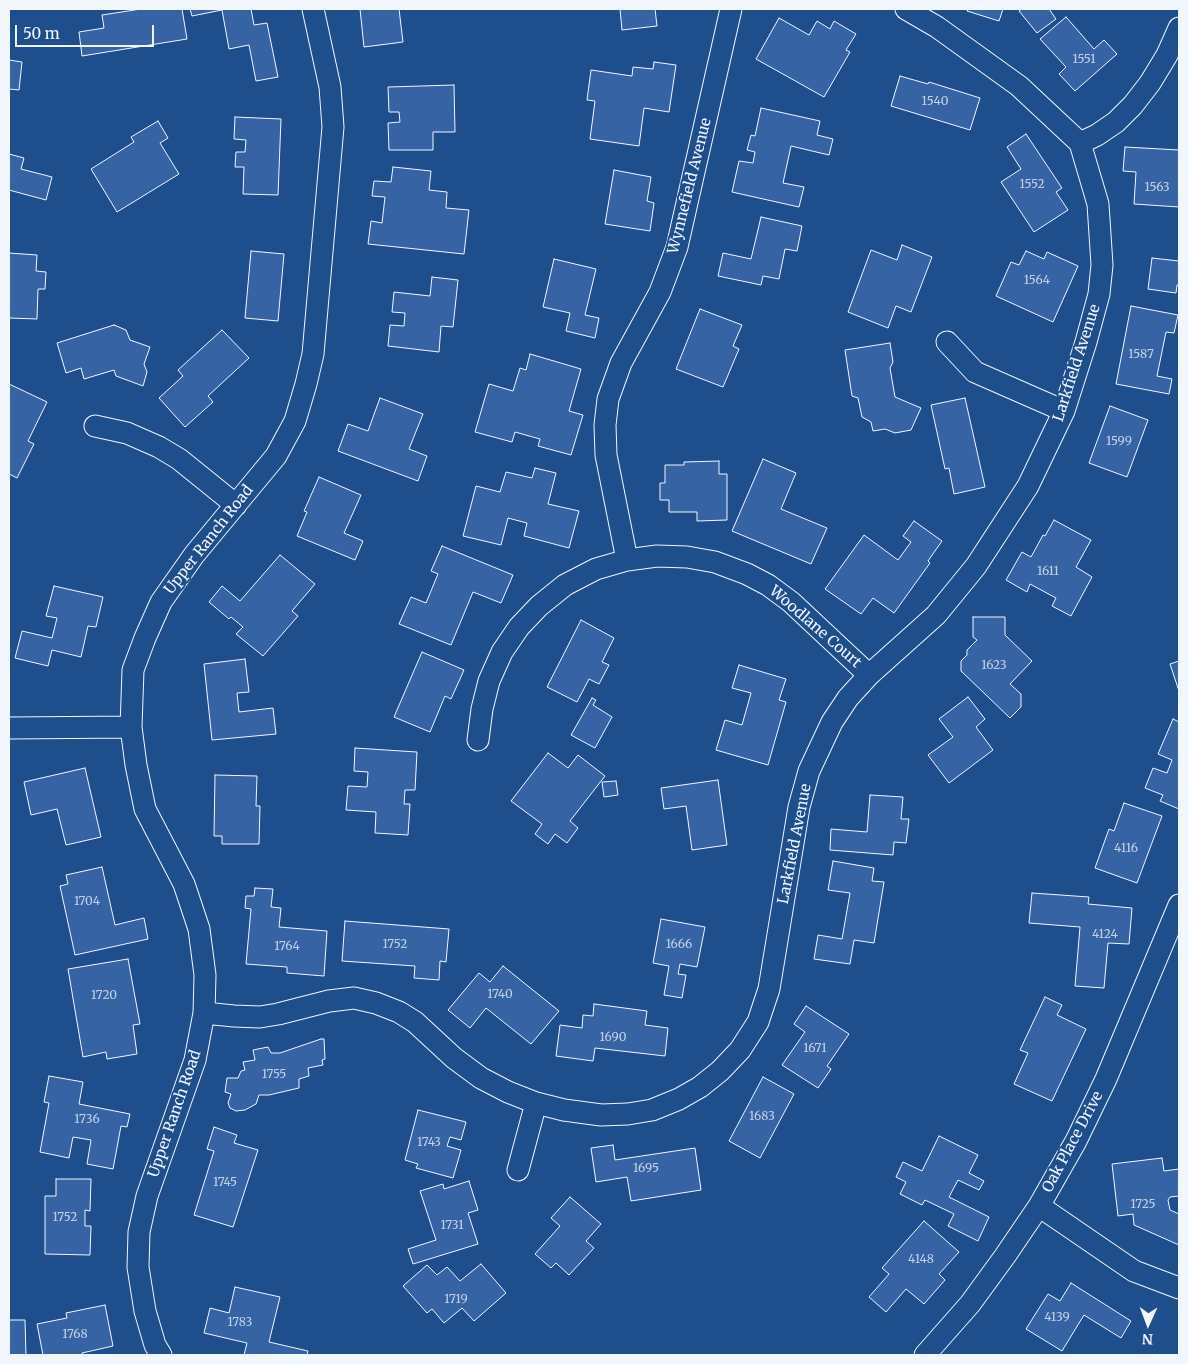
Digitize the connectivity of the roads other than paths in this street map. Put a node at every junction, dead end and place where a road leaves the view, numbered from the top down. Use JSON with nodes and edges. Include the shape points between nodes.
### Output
{"nodes":[{"id":1,"x":313,"y":9,"type":"edge"},
{"id":2,"x":731,"y":9,"type":"edge"},
{"id":3,"x":906,"y":9,"type":"edge"},
{"id":4,"x":1179,"y":28,"type":"edge"},
{"id":5,"x":1080,"y":143,"type":"junction"},
{"id":6,"x":947,"y":342,"type":"dead end"},
{"id":7,"x":1064,"y":411,"type":"junction"},
{"id":8,"x":95,"y":426,"type":"dead end"},
{"id":9,"x":236,"y":505,"type":"junction"},
{"id":10,"x":627,"y":560,"type":"junction"},
{"id":11,"x":869,"y":675,"type":"junction"},
{"id":12,"x":131,"y":727,"type":"junction"},
{"id":13,"x":9,"y":728,"type":"edge"},
{"id":14,"x":478,"y":740,"type":"dead end"},
{"id":15,"x":1179,"y":905,"type":"edge"},
{"id":16,"x":204,"y":1013,"type":"junction"},
{"id":17,"x":536,"y":1103,"type":"junction"},
{"id":18,"x":518,"y":1170,"type":"dead end"},
{"id":19,"x":1039,"y":1206,"type":"junction"},
{"id":20,"x":1179,"y":1288,"type":"edge"},
{"id":21,"x":160,"y":1355,"type":"edge"},
{"id":22,"x":925,"y":1355,"type":"edge"}],
"edges":[{"from":1,"to":9,"type":"street","name":"Upper Ranch Road","via":[[330,87],[333,127],[313,354],[295,421],[276,456]]},
{"from":2,"to":10,"type":"street","name":"Wynnefield Avenue","via":[[677,247],[660,292],[621,362],[608,399],[606,455]]},
{"from":3,"to":5,"type":"street","via":[[937,27],[1019,86]]},
{"from":4,"to":5,"type":"street","via":[[1167,55],[1133,105],[1110,126]]},
{"from":5,"to":7,"type":"street","name":"Larkfield Avenue","via":[[1098,204],[1102,265],[1099,294]]},
{"from":6,"to":7,"type":"street","via":[[975,372]]},
{"from":7,"to":11,"type":"street","name":"Larkfield Avenue","via":[[1028,486],[976,566],[936,614]]},
{"from":8,"to":9,"type":"street","via":[[127,433],[159,447]]},
{"from":9,"to":12,"type":"street","name":"Upper Ranch Road","via":[[194,555],[161,602],[133,670]]},
{"from":10,"to":11,"type":"street","name":"Woodlane Court","via":[[656,556],[687,557],[715,562],[747,574],[791,602]]},
{"from":10,"to":14,"type":"street","name":"Woodlane Court","via":[[596,569],[565,585],[518,627],[489,681]]},
{"from":11,"to":17,"type":"street","name":"Larkfield Avenue","via":[[832,722],[809,771],[799,807],[769,989],[758,1022],[740,1050],[700,1087],[652,1110],[601,1115]]},
{"from":12,"to":13,"type":"street"},
{"from":12,"to":16,"type":"street","name":"Upper Ranch Road","via":[[145,809],[184,884],[199,929],[205,975]]},
{"from":15,"to":19,"type":"street","name":"Oak Place Drive","via":[[1106,1079]]},
{"from":16,"to":17,"type":"street","name":"Larkfield Avenue","via":[[260,1016],[354,998],[376,1003],[415,1022],[481,1078]]},
{"from":16,"to":21,"type":"street","name":"Upper Ranch Road","via":[[195,1060],[147,1196],[140,1232],[138,1267],[145,1311]]},
{"from":17,"to":18,"type":"street"},
{"from":19,"to":20,"type":"street","via":[[1134,1271]]},
{"from":19,"to":22,"type":"street","name":"Oak Place Drive","via":[[970,1304]]}]}
